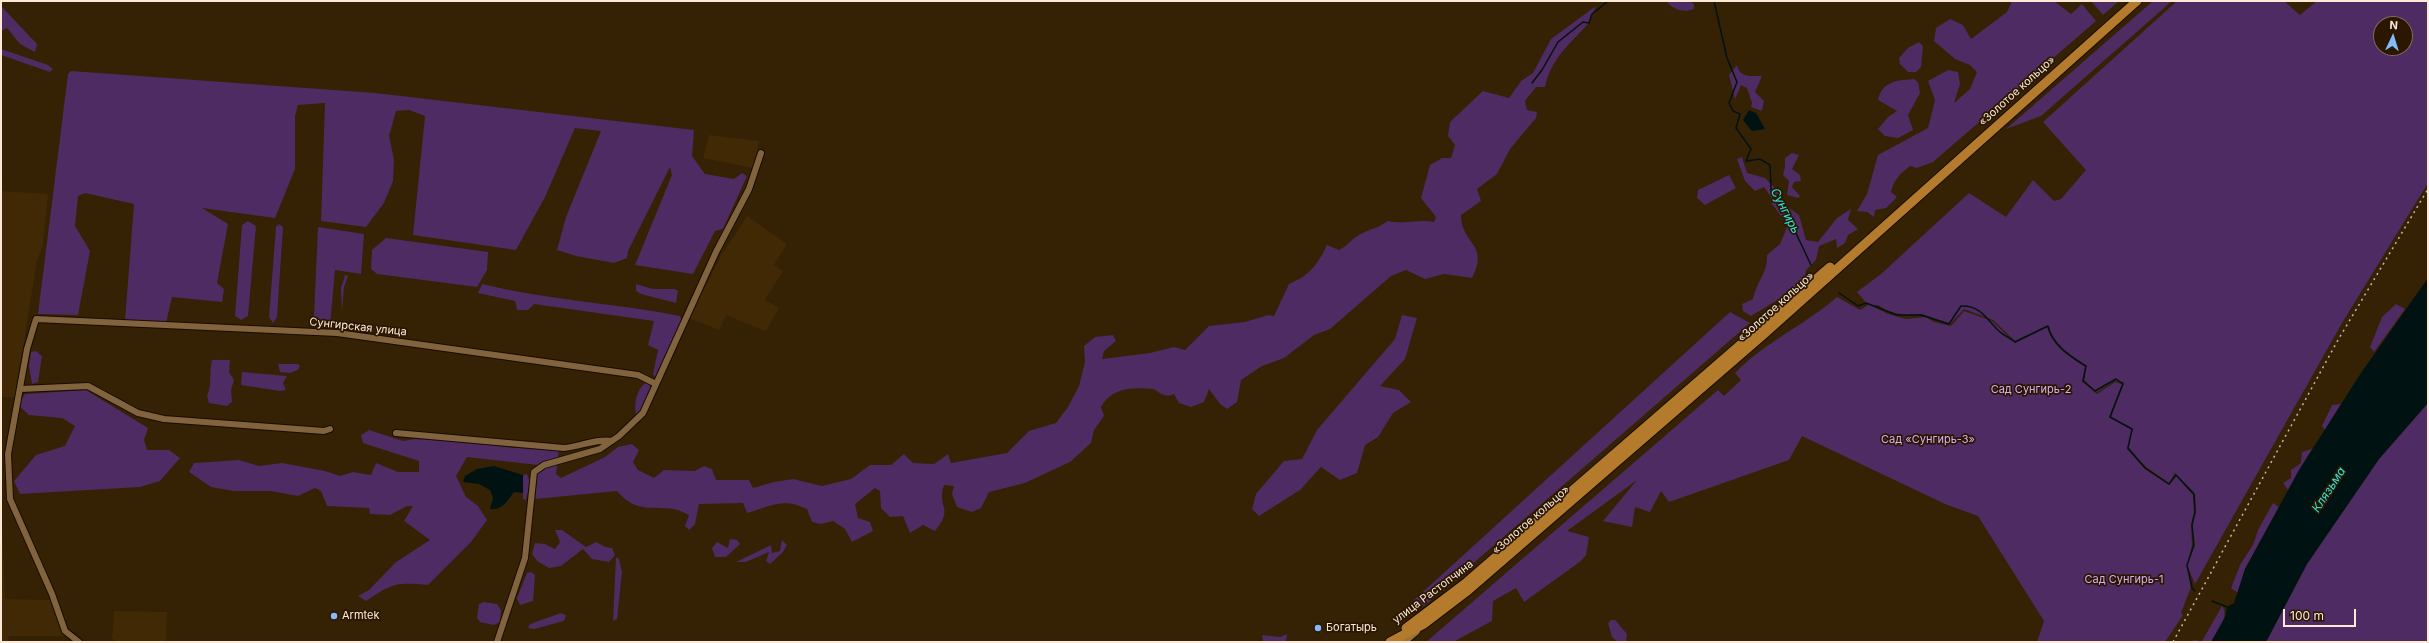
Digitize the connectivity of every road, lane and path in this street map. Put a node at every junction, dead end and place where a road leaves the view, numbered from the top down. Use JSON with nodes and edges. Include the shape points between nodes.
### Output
{"nodes":[{"id":1,"x":2128,"y":1,"type":"edge"},
{"id":2,"x":2137,"y":1,"type":"edge"},
{"id":3,"x":761,"y":153,"type":"dead end"},
{"id":4,"x":656,"y":384,"type":"junction"},
{"id":5,"x":20,"y":389,"type":"junction"},
{"id":6,"x":330,"y":429,"type":"dead end"},
{"id":7,"x":396,"y":433,"type":"dead end"},
{"id":8,"x":612,"y":441,"type":"junction"},
{"id":9,"x":1494,"y":559,"type":"joint"},
{"id":10,"x":1424,"y":624,"type":"junction"},
{"id":11,"x":79,"y":642,"type":"edge"},
{"id":12,"x":496,"y":642,"type":"edge"},
{"id":13,"x":1385,"y":642,"type":"edge"},
{"id":14,"x":1390,"y":642,"type":"edge"},
{"id":15,"x":1403,"y":642,"type":"edge"}],
"edges":[{"from":1,"to":9,"type":"highway","name":"«Золотое кольцо»","via":[[1760,329]]},
{"from":2,"to":10,"type":"highway","name":"«Золотое кольцо»","via":[[1726,367],[1466,592]]},
{"from":3,"to":4,"type":"street","via":[[749,188],[716,252]]},
{"from":4,"to":5,"type":"street","name":"Сунгирская улица","via":[[638,375],[337,333],[36,319]]},
{"from":4,"to":8,"type":"street","via":[[643,413]]},
{"from":5,"to":6,"type":"street","via":[[88,386],[138,413],[164,419],[324,431]]},
{"from":5,"to":11,"type":"street","via":[[8,454],[10,499],[66,632]]},
{"from":7,"to":8,"type":"street","via":[[564,448]]},
{"from":8,"to":12,"type":"street","via":[[600,449],[544,465],[534,472],[525,558]]},
{"from":9,"to":13,"type":"highway","name":"улица Растопчина","via":[[1438,605]]},
{"from":10,"to":14,"type":"highway","name":"улица Растопчина"},
{"from":10,"to":15,"type":"main road"}]}
